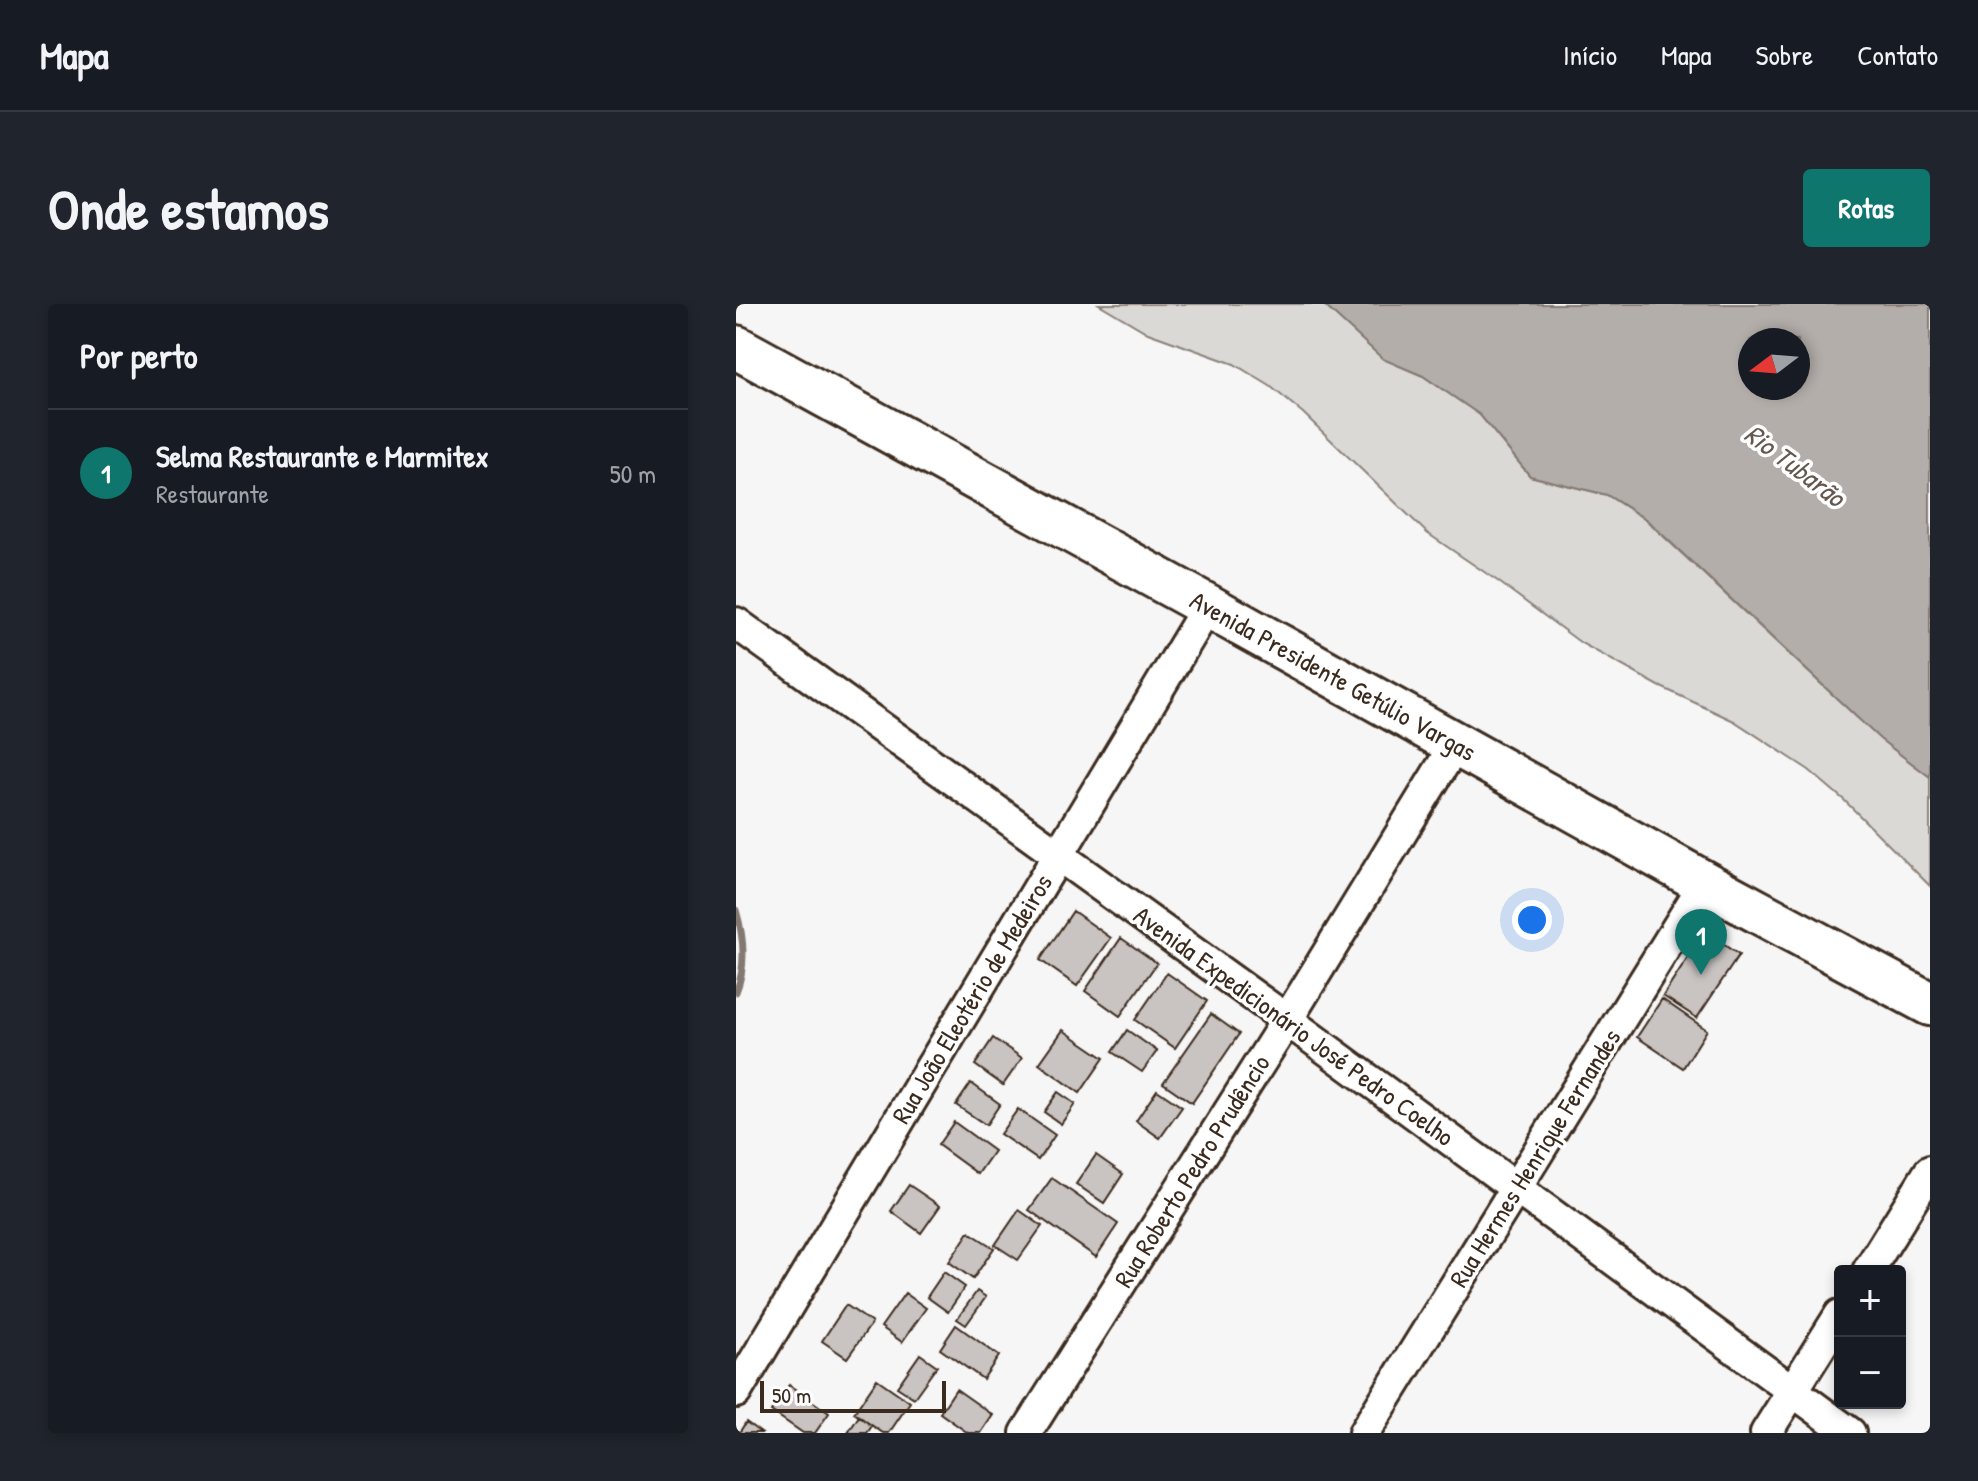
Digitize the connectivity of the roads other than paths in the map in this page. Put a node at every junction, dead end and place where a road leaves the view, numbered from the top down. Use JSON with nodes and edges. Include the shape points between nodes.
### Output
{"nodes":[{"id":1,"x":736,"y":347,"type":"edge"},
{"id":2,"x":1208,"y":606,"type":"junction"},
{"id":3,"x":736,"y":623,"type":"edge"},
{"id":4,"x":1455,"y":745,"type":"junction"},
{"id":5,"x":1058,"y":855,"type":"junction"},
{"id":6,"x":1705,"y":883,"type":"junction"},
{"id":7,"x":1930,"y":1004,"type":"edge"},
{"id":8,"x":1287,"y":1020,"type":"junction"},
{"id":9,"x":1930,"y":1171,"type":"edge"},
{"id":10,"x":1517,"y":1187,"type":"junction"},
{"id":11,"x":1872,"y":1265,"type":"edge"},
{"id":12,"x":1834,"y":1325,"type":"edge"},
{"id":13,"x":1793,"y":1390,"type":"junction"},
{"id":14,"x":736,"y":1392,"type":"edge"},
{"id":15,"x":1026,"y":1433,"type":"edge"},
{"id":16,"x":1364,"y":1433,"type":"edge"},
{"id":17,"x":1766,"y":1433,"type":"edge"},
{"id":18,"x":1850,"y":1433,"type":"edge"}],
"edges":[{"from":1,"to":2,"type":"main road","name":"Avenida Presidente Getúlio Vargas"},
{"from":2,"to":4,"type":"main road","name":"Avenida Presidente Getúlio Vargas"},
{"from":2,"to":5,"type":"street","name":"Rua João Eleotério de Medeiros"},
{"from":3,"to":5,"type":"street","name":"Avenida Expedicionário José Pedro Coelho"},
{"from":4,"to":6,"type":"main road","name":"Avenida Presidente Getúlio Vargas"},
{"from":4,"to":8,"type":"street","name":"Rua Roberto Pedro Prudêncio"},
{"from":5,"to":8,"type":"street","name":"Avenida Expedicionário José Pedro Coelho"},
{"from":5,"to":14,"type":"street","name":"Rua João Eleotério de Medeiros"},
{"from":6,"to":7,"type":"main road","name":"Avenida Presidente Getúlio Vargas"},
{"from":6,"to":10,"type":"street","name":"Rua Hermes Henrique Fernandes"},
{"from":8,"to":10,"type":"street","name":"Avenida Expedicionário José Pedro Coelho"},
{"from":8,"to":15,"type":"street","name":"Rua Roberto Pedro Prudêncio"},
{"from":9,"to":11,"type":"street"},
{"from":10,"to":13,"type":"street","name":"Avenida Expedicionário José Pedro Coelho"},
{"from":10,"to":16,"type":"street","name":"Rua Hermes Henrique Fernandes"},
{"from":12,"to":13,"type":"street"},
{"from":13,"to":17,"type":"street"},
{"from":13,"to":18,"type":"street","name":"Avenida Expedicionário José Pedro Coelho"}]}
